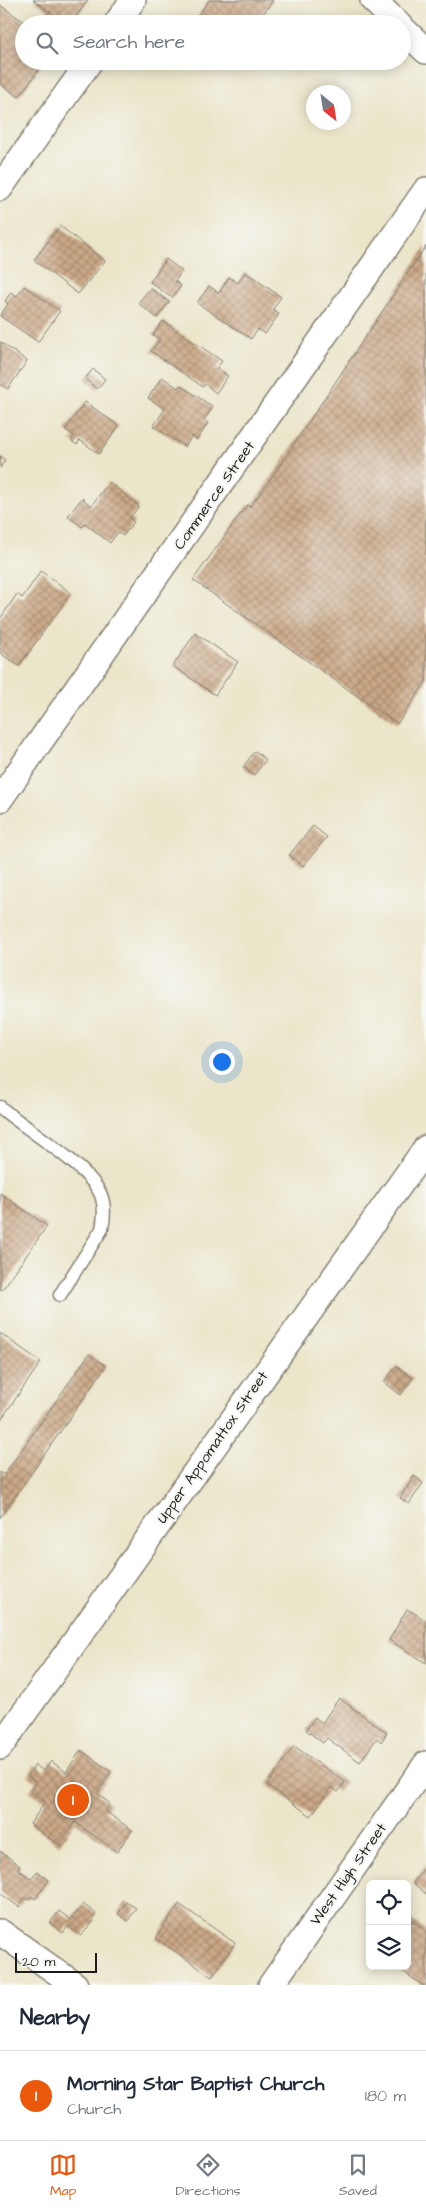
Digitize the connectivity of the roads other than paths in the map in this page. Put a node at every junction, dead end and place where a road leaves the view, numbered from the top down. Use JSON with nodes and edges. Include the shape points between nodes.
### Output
{"nodes":[{"id":1,"x":133,"y":0,"type":"edge"},
{"id":2,"x":373,"y":0,"type":"edge"},
{"id":3,"x":122,"y":15,"type":"edge"},
{"id":4,"x":389,"y":15,"type":"edge"},
{"id":5,"x":411,"y":37,"type":"edge"},
{"id":6,"x":426,"y":51,"type":"edge"},
{"id":7,"x":84,"y":70,"type":"edge"},
{"id":8,"x":0,"y":188,"type":"edge"},
{"id":9,"x":426,"y":190,"type":"edge"},
{"id":10,"x":0,"y":799,"type":"edge"},
{"id":11,"x":0,"y":1107,"type":"edge"},
{"id":12,"x":426,"y":1148,"type":"edge"},
{"id":13,"x":60,"y":1295,"type":"dead end"},
{"id":14,"x":0,"y":1747,"type":"edge"},
{"id":15,"x":426,"y":1764,"type":"edge"},
{"id":16,"x":0,"y":1932,"type":"edge"},
{"id":17,"x":75,"y":1985,"type":"edge"},
{"id":18,"x":271,"y":1985,"type":"edge"}],
"edges":[{"from":1,"to":3,"type":"street"},
{"from":2,"to":4,"type":"street"},
{"from":5,"to":6,"type":"street"},
{"from":7,"to":8,"type":"street"},
{"from":9,"to":10,"type":"street","name":"Commerce Street"},
{"from":11,"to":13,"type":"lane","via":[[94,1182],[102,1199],[102,1229]]},
{"from":12,"to":14,"type":"street","name":"Upper Appomattox Street"},
{"from":15,"to":18,"type":"street","name":"West High Street"},
{"from":16,"to":17,"type":"street"}]}
